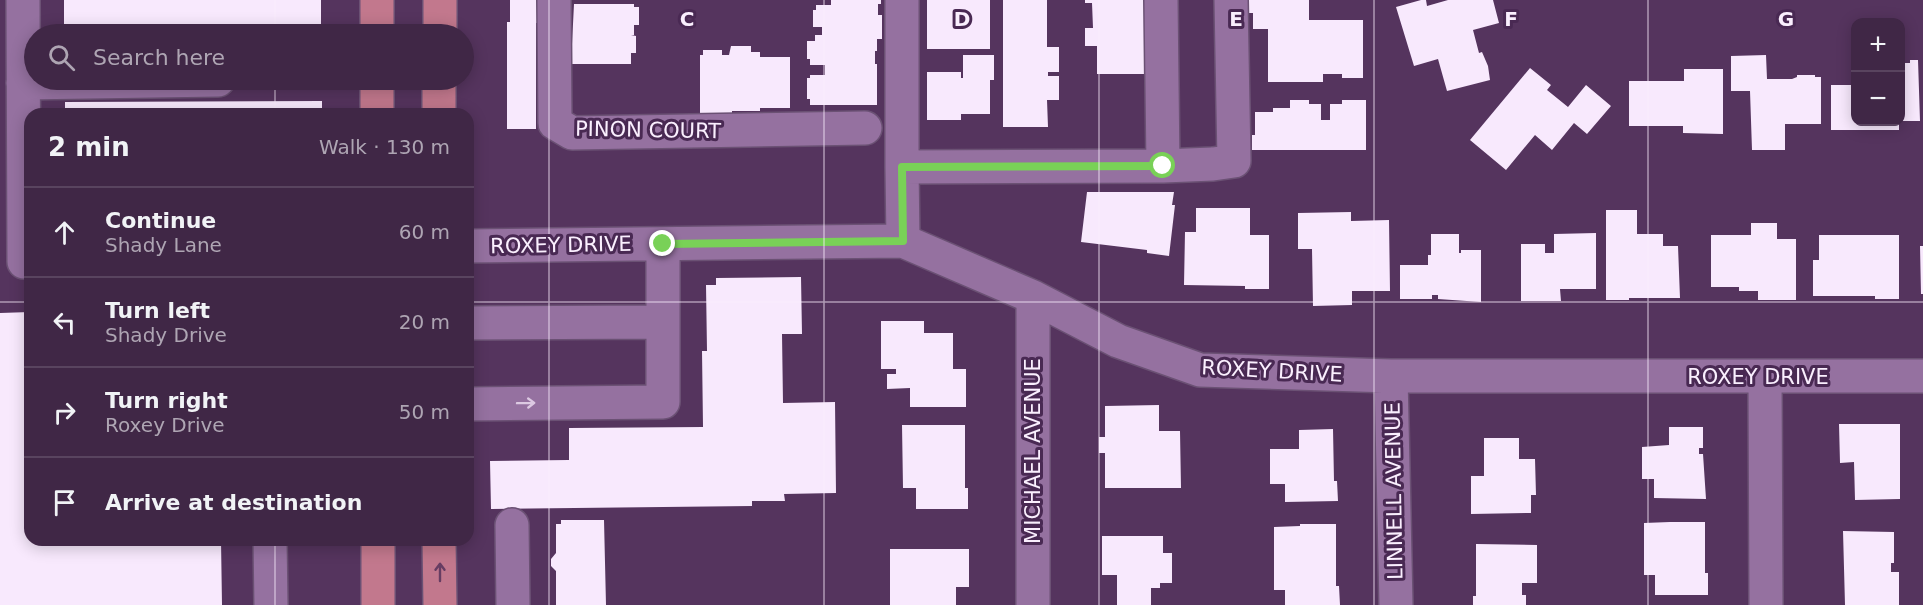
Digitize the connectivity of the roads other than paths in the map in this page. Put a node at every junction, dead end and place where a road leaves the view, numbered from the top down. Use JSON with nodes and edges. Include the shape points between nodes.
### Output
{"nodes":[{"id":1,"x":23,"y":0,"type":"edge"},
{"id":2,"x":377,"y":0,"type":"edge"},
{"id":3,"x":440,"y":0,"type":"edge"},
{"id":4,"x":554,"y":0,"type":"edge"},
{"id":5,"x":902,"y":0,"type":"edge"},
{"id":6,"x":1161,"y":0,"type":"edge"},
{"id":7,"x":1231,"y":0,"type":"edge"},
{"id":8,"x":377,"y":24,"type":"edge"},
{"id":9,"x":440,"y":24,"type":"edge"},
{"id":10,"x":23,"y":83,"type":"joint"},
{"id":11,"x":377,"y":90,"type":"edge"},
{"id":12,"x":439,"y":90,"type":"edge"},
{"id":13,"x":377,"y":108,"type":"edge"},
{"id":14,"x":439,"y":108,"type":"edge"},
{"id":15,"x":865,"y":128,"type":"dead end"},
{"id":16,"x":1163,"y":166,"type":"junction"},
{"id":17,"x":902,"y":167,"type":"junction"},
{"id":18,"x":903,"y":241,"type":"junction"},
{"id":19,"x":663,"y":244,"type":"junction"},
{"id":20,"x":474,"y":246,"type":"edge"},
{"id":21,"x":18,"y":262,"type":"edge"},
{"id":22,"x":1033,"y":297,"type":"junction"},
{"id":23,"x":663,"y":322,"type":"junction"},
{"id":24,"x":474,"y":323,"type":"edge"},
{"id":25,"x":1391,"y":376,"type":"junction"},
{"id":26,"x":1923,"y":376,"type":"edge"},
{"id":27,"x":1766,"y":377,"type":"junction"},
{"id":28,"x":474,"y":404,"type":"edge"},
{"id":29,"x":512,"y":525,"type":"dead end"},
{"id":30,"x":270,"y":546,"type":"edge"},
{"id":31,"x":378,"y":546,"type":"edge"},
{"id":32,"x":440,"y":546,"type":"edge"},
{"id":33,"x":271,"y":605,"type":"edge"},
{"id":34,"x":378,"y":605,"type":"edge"},
{"id":35,"x":440,"y":605,"type":"edge"},
{"id":36,"x":513,"y":605,"type":"edge"},
{"id":37,"x":1033,"y":605,"type":"edge"},
{"id":38,"x":1396,"y":605,"type":"edge"},
{"id":39,"x":1766,"y":605,"type":"edge"}],
"edges":[{"from":1,"to":10,"type":"street"},
{"from":2,"to":8,"type":"main road"},
{"from":3,"to":9,"type":"main road"},
{"from":4,"to":15,"type":"street","name":"PINON COURT","via":[[555,123],[572,133]]},
{"from":5,"to":17,"type":"street"},
{"from":6,"to":16,"type":"street"},
{"from":7,"to":16,"type":"street","via":[[1234,161]]},
{"from":10,"to":21,"type":"street"},
{"from":11,"to":13,"type":"main road"},
{"from":12,"to":14,"type":"main road"},
{"from":16,"to":17,"type":"street"},
{"from":17,"to":18,"type":"street"},
{"from":18,"to":19,"type":"street","name":"ROXEY DRIVE"},
{"from":18,"to":22,"type":"street","name":"ROXEY DRIVE"},
{"from":19,"to":20,"type":"street","name":"ROXEY DRIVE"},
{"from":19,"to":23,"type":"street"},
{"from":22,"to":25,"type":"street","name":"ROXEY DRIVE","via":[[1118,341],[1200,370]]},
{"from":22,"to":37,"type":"street","name":"MICHAEL AVENUE"},
{"from":23,"to":24,"type":"street"},
{"from":28,"to":23,"type":"street","one_way":true,"via":[[663,402]]},
{"from":25,"to":27,"type":"street","name":"ROXEY DRIVE"},
{"from":25,"to":38,"type":"street","name":"LINNELL AVENUE"},
{"from":26,"to":27,"type":"street","name":"ROXEY DRIVE"},
{"from":27,"to":39,"type":"street"},
{"from":29,"to":36,"type":"street"},
{"from":30,"to":33,"type":"street"},
{"from":31,"to":34,"type":"main road"},
{"from":35,"to":32,"type":"main road","one_way":true}]}
